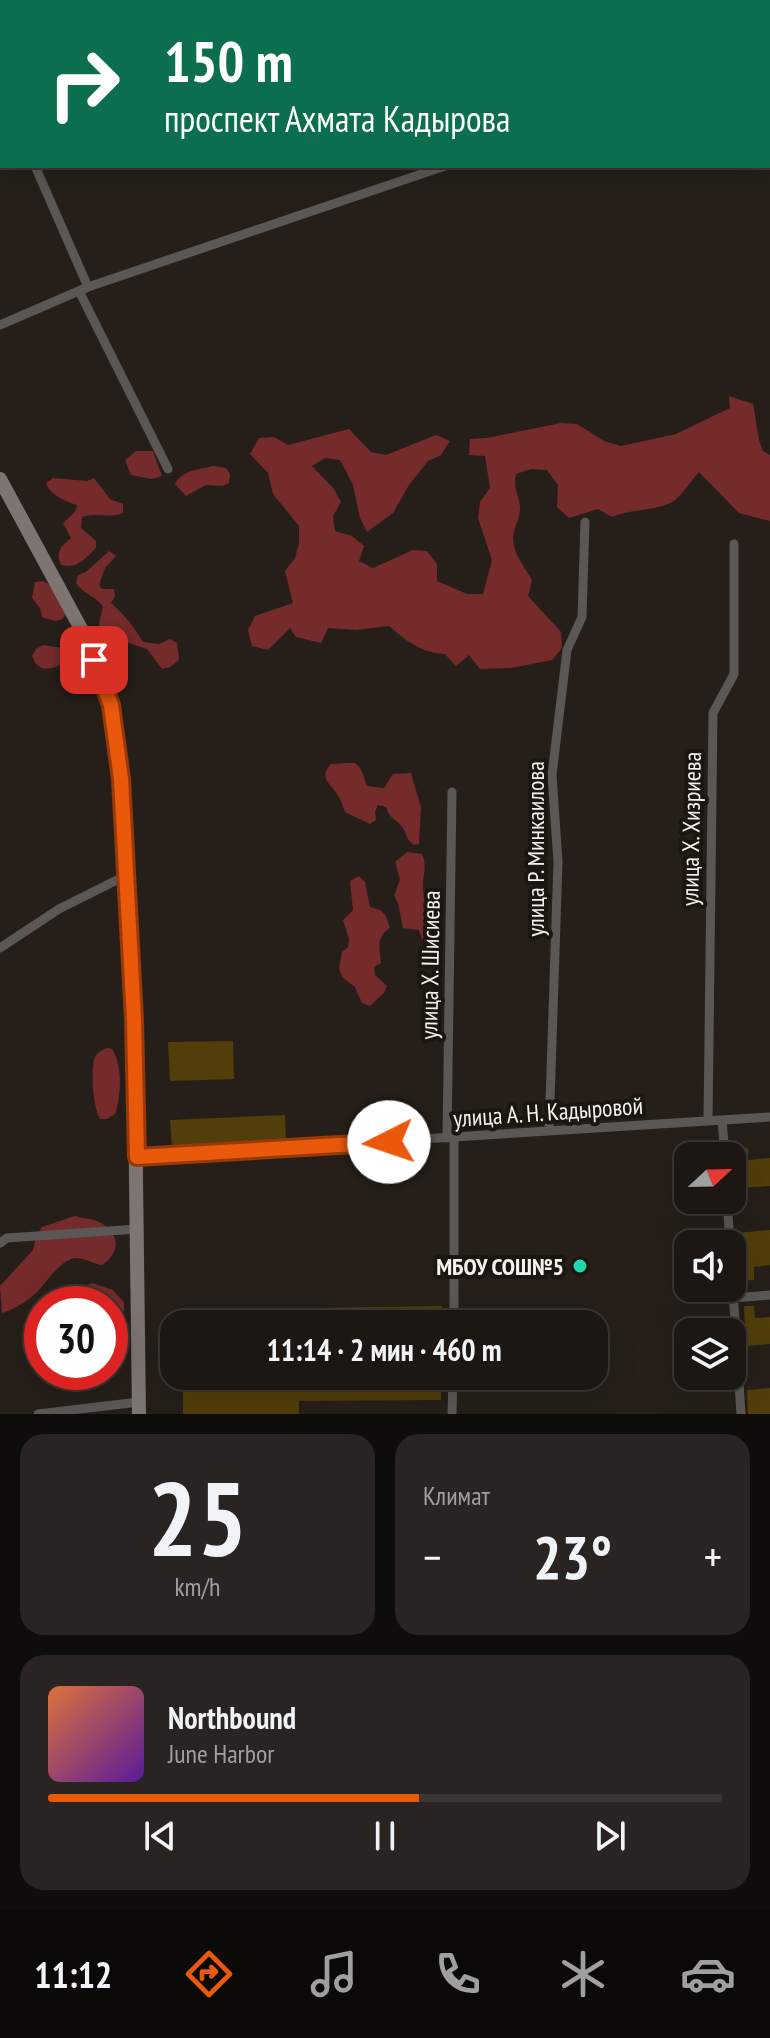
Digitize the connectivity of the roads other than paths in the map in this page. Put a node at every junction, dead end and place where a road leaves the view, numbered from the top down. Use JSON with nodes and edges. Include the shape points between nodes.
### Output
{"nodes":[{"id":1,"x":36,"y":168,"type":"edge"},
{"id":2,"x":439,"y":168,"type":"edge"},
{"id":3,"x":84,"y":289,"type":"junction"},
{"id":4,"x":0,"y":325,"type":"edge"},
{"id":5,"x":168,"y":469,"type":"dead end"},
{"id":6,"x":0,"y":479,"type":"edge"},
{"id":7,"x":585,"y":522,"type":"dead end"},
{"id":8,"x":734,"y":544,"type":"dead end"},
{"id":9,"x":452,"y":792,"type":"dead end"},
{"id":10,"x":127,"y":875,"type":"junction"},
{"id":11,"x":0,"y":948,"type":"edge"},
{"id":12,"x":770,"y":1117,"type":"edge"},
{"id":13,"x":722,"y":1120,"type":"junction"},
{"id":14,"x":708,"y":1121,"type":"junction"},
{"id":15,"x":549,"y":1131,"type":"junction"},
{"id":16,"x":451,"y":1138,"type":"junction"},
{"id":17,"x":724,"y":1142,"type":"edge"},
{"id":18,"x":137,"y":1157,"type":"junction"},
{"id":19,"x":138,"y":1229,"type":"junction"},
{"id":20,"x":0,"y":1243,"type":"edge"},
{"id":21,"x":770,"y":1295,"type":"edge"},
{"id":22,"x":746,"y":1297,"type":"edge"},
{"id":23,"x":733,"y":1302,"type":"edge"},
{"id":24,"x":454,"y":1310,"type":"edge"},
{"id":25,"x":453,"y":1390,"type":"edge"},
{"id":26,"x":139,"y":1408,"type":"edge"},
{"id":27,"x":38,"y":1414,"type":"edge"},
{"id":28,"x":452,"y":1414,"type":"edge"},
{"id":29,"x":741,"y":1414,"type":"edge"}],
"edges":[{"from":1,"to":3,"type":"street"},
{"from":2,"to":3,"type":"street"},
{"from":3,"to":4,"type":"street"},
{"from":3,"to":5,"type":"street"},
{"from":6,"to":10,"type":"street","via":[[86,638],[111,705]]},
{"from":7,"to":15,"type":"street","name":"улица Р. Минкаилова","via":[[582,617],[567,650],[552,775],[558,862]]},
{"from":8,"to":14,"type":"street","name":"улица Х. Хизриева","via":[[734,674],[713,713]]},
{"from":9,"to":16,"type":"street","name":"улица Х. Шисиева"},
{"from":10,"to":11,"type":"street","via":[[59,909]]},
{"from":10,"to":18,"type":"street"},
{"from":12,"to":13,"type":"street","name":"улица А. Н. Кадыровой"},
{"from":13,"to":14,"type":"street","name":"улица А. Н. Кадыровой"},
{"from":13,"to":17,"type":"street"},
{"from":14,"to":15,"type":"street","name":"улица А. Н. Кадыровой"},
{"from":15,"to":16,"type":"street","name":"улица А. Н. Кадыровой"},
{"from":16,"to":18,"type":"street","name":"улица А. Н. Кадыровой"},
{"from":16,"to":24,"type":"street","name":"улица Х. Шисиева"},
{"from":18,"to":19,"type":"street"},
{"from":19,"to":20,"type":"street","via":[[7,1238]]},
{"from":19,"to":26,"type":"street"},
{"from":21,"to":22,"type":"street"},
{"from":23,"to":29,"type":"street"},
{"from":25,"to":28,"type":"street"},
{"from":26,"to":27,"type":"street"}]}
